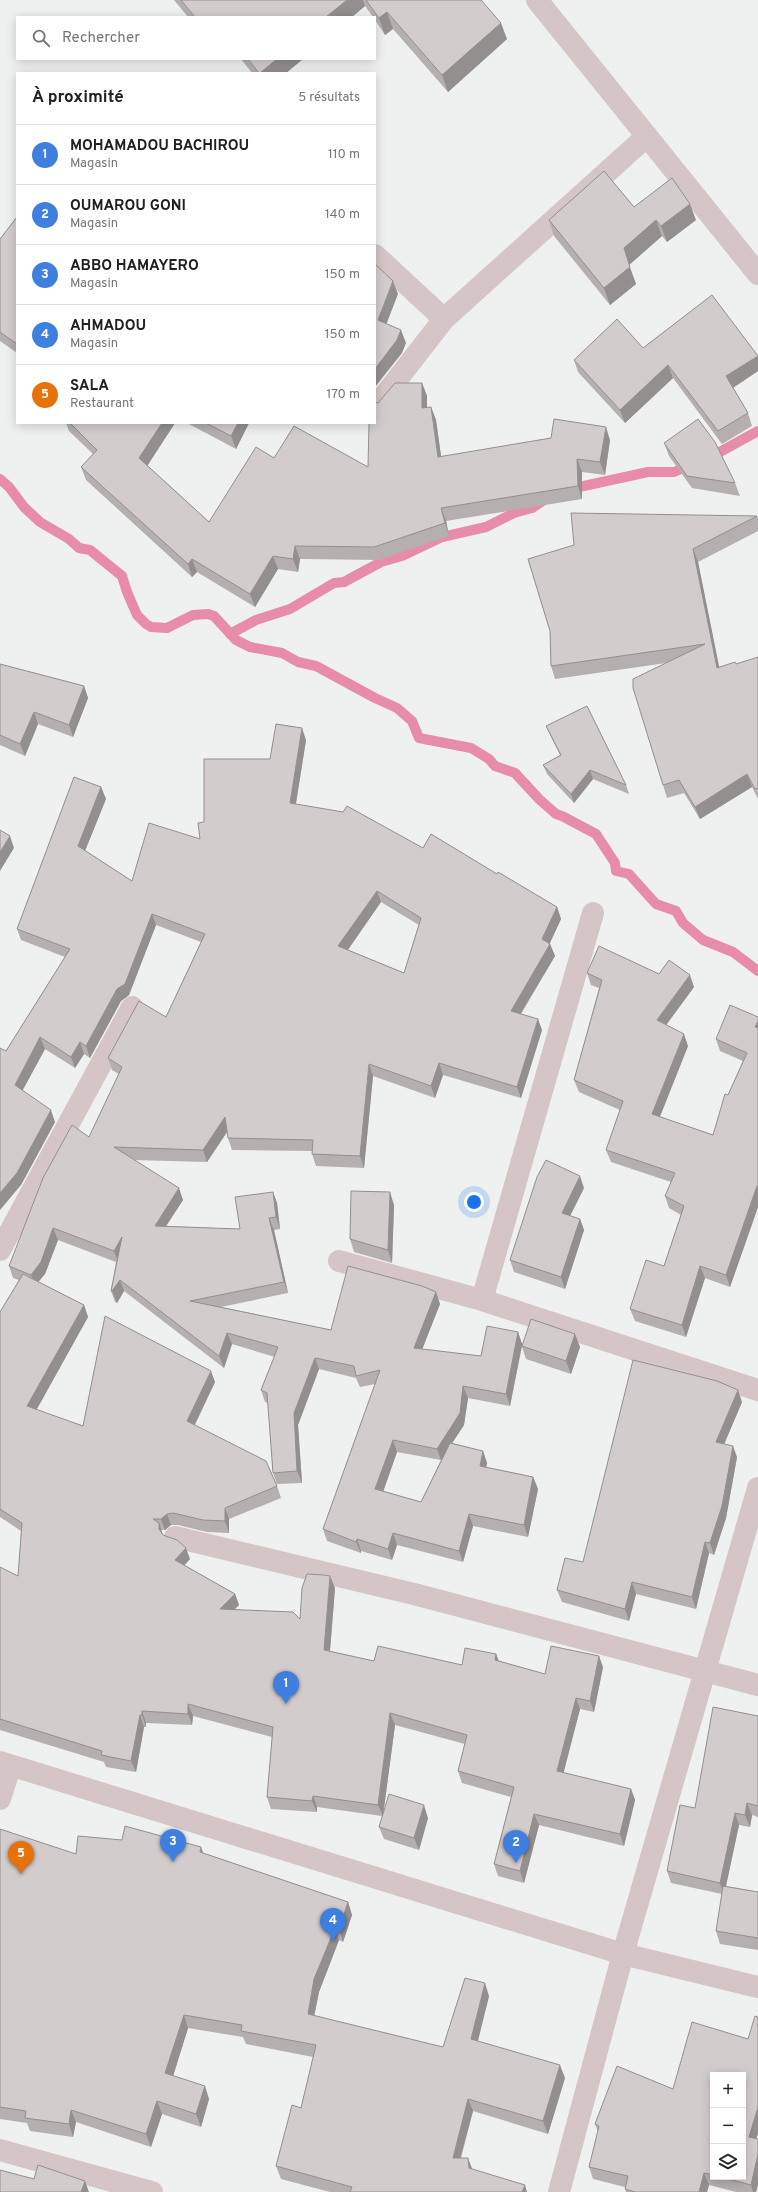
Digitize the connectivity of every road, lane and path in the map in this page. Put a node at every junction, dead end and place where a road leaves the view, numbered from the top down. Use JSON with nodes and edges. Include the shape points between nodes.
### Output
{"nodes":[{"id":1,"x":537,"y":0,"type":"edge"},
{"id":2,"x":647,"y":136,"type":"junction"},
{"id":3,"x":376,"y":256,"type":"edge"},
{"id":4,"x":758,"y":274,"type":"edge"},
{"id":5,"x":444,"y":319,"type":"junction"},
{"id":6,"x":378,"y":404,"type":"edge"},
{"id":7,"x":593,"y":913,"type":"dead end"},
{"id":8,"x":132,"y":1007,"type":"dead end"},
{"id":9,"x":0,"y":1250,"type":"edge"},
{"id":10,"x":338,"y":1261,"type":"dead end"},
{"id":11,"x":482,"y":1300,"type":"junction"},
{"id":12,"x":758,"y":1390,"type":"edge"},
{"id":13,"x":758,"y":1488,"type":"edge"},
{"id":14,"x":175,"y":1537,"type":"dead end"},
{"id":15,"x":705,"y":1670,"type":"junction"},
{"id":16,"x":758,"y":1685,"type":"edge"},
{"id":17,"x":5,"y":1765,"type":"edge"},
{"id":18,"x":0,"y":1800,"type":"edge"},
{"id":19,"x":623,"y":1954,"type":"junction"},
{"id":20,"x":758,"y":1987,"type":"edge"},
{"id":21,"x":0,"y":2150,"type":"edge"},
{"id":22,"x":152,"y":2192,"type":"edge"},
{"id":23,"x":559,"y":2192,"type":"edge"}],
"edges":[{"from":1,"to":2,"type":"street"},
{"from":2,"to":4,"type":"street"},
{"from":2,"to":5,"type":"street"},
{"from":3,"to":5,"type":"street"},
{"from":5,"to":6,"type":"street"},
{"from":7,"to":11,"type":"street"},
{"from":8,"to":9,"type":"street"},
{"from":10,"to":11,"type":"street"},
{"from":11,"to":12,"type":"street"},
{"from":13,"to":15,"type":"street"},
{"from":14,"to":15,"type":"street","via":[[414,1594]]},
{"from":15,"to":16,"type":"street"},
{"from":15,"to":19,"type":"street"},
{"from":17,"to":18,"type":"street"},
{"from":17,"to":19,"type":"street"},
{"from":19,"to":20,"type":"street"},
{"from":19,"to":23,"type":"street"},
{"from":21,"to":22,"type":"street"}]}
